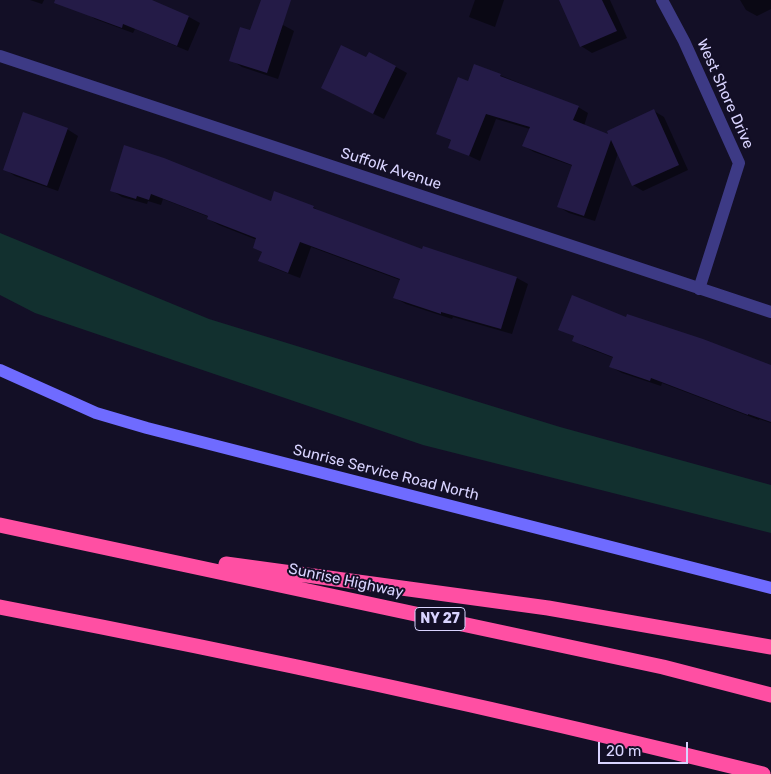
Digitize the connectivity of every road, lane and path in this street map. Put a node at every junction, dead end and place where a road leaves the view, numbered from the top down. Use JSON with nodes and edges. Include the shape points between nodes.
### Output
{"nodes":[{"id":1,"x":662,"y":0,"type":"edge"},
{"id":2,"x":0,"y":56,"type":"edge"},
{"id":3,"x":699,"y":289,"type":"junction"},
{"id":4,"x":771,"y":312,"type":"edge"},
{"id":5,"x":0,"y":370,"type":"edge"},
{"id":6,"x":0,"y":525,"type":"edge"},
{"id":7,"x":107,"y":548,"type":"junction"},
{"id":8,"x":771,"y":588,"type":"edge"},
{"id":9,"x":0,"y":607,"type":"edge"},
{"id":10,"x":771,"y":646,"type":"edge"},
{"id":11,"x":771,"y":695,"type":"edge"},
{"id":12,"x":751,"y":772,"type":"edge"},
{"id":13,"x":763,"y":774,"type":"edge"}],
"edges":[{"from":1,"to":3,"type":"street","name":"West Shore Drive","via":[[739,164]]},
{"from":2,"to":3,"type":"street","name":"Suffolk Avenue"},
{"from":3,"to":4,"type":"street","name":"Suffolk Avenue"},
{"from":5,"to":8,"type":"main road","name":"Sunrise Service Road North","via":[[96,413],[147,428]]},
{"from":6,"to":7,"type":"highway","name":"Sunrise Highway","number":"NY 27"},
{"from":7,"to":10,"type":"highway","via":[[548,608]]},
{"from":7,"to":11,"type":"highway","name":"Sunrise Highway","number":"NY 27","via":[[663,667]]},
{"from":9,"to":12,"type":"highway","via":[[312,670]]},
{"from":12,"to":13,"type":"highway"}]}
